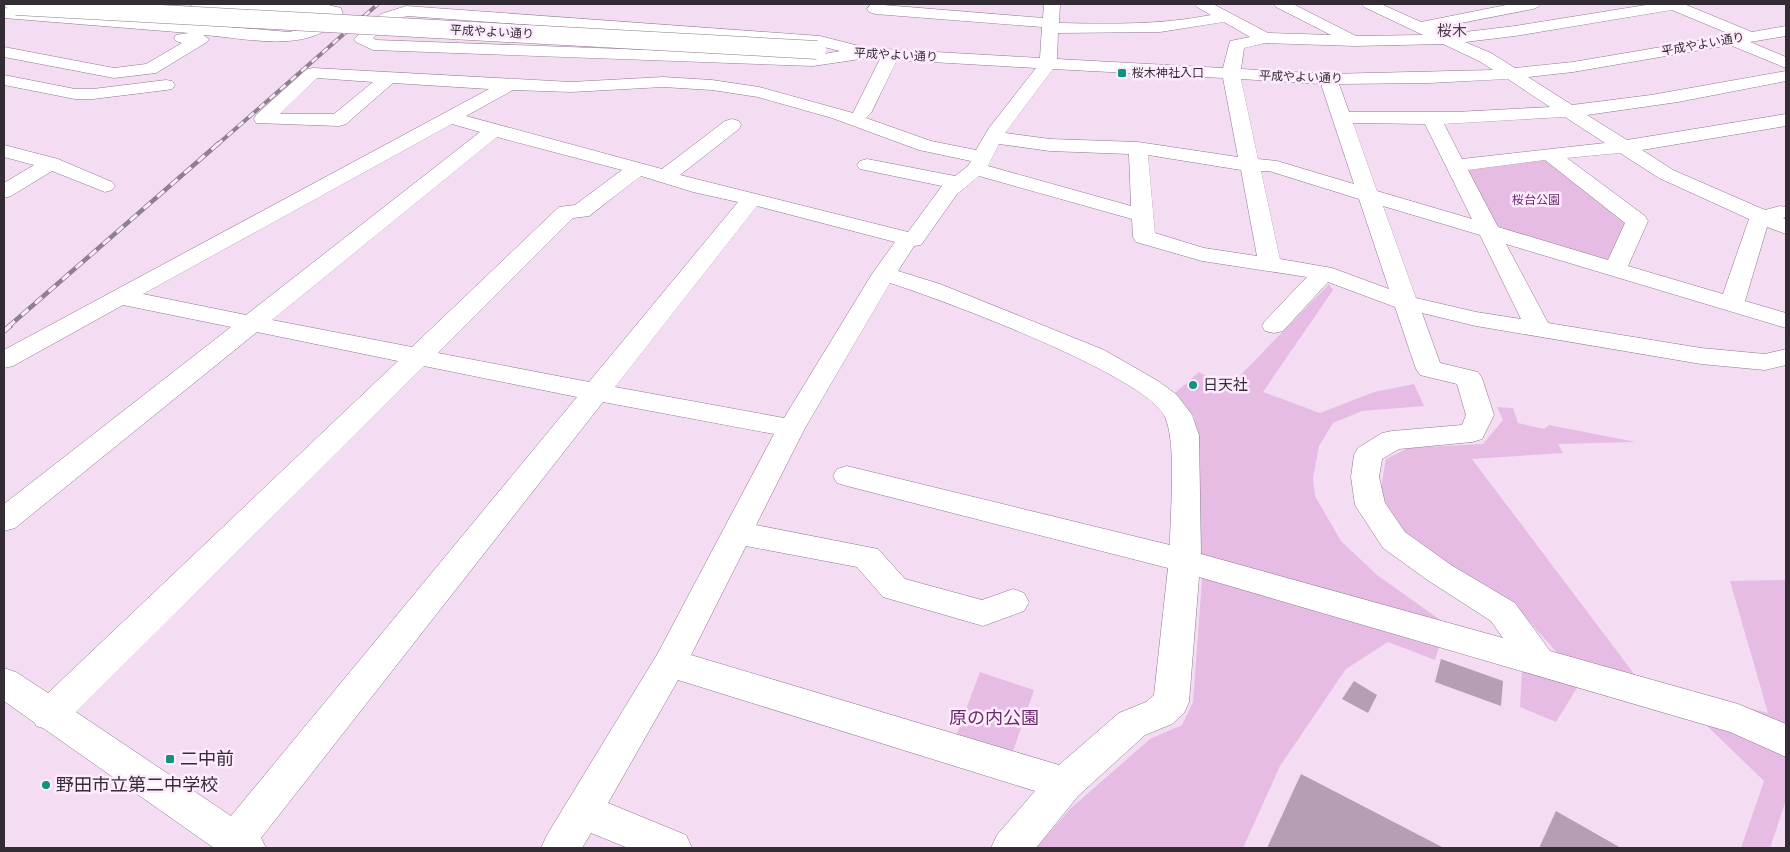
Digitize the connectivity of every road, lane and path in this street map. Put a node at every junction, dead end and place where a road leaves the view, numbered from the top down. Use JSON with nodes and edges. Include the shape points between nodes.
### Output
{"nodes":[{"id":1,"x":198,"y":4,"type":"edge"},
{"id":2,"x":545,"y":4,"type":"edge"},
{"id":3,"x":880,"y":4,"type":"edge"},
{"id":4,"x":1052,"y":4,"type":"edge"},
{"id":5,"x":1202,"y":4,"type":"edge"},
{"id":6,"x":1282,"y":4,"type":"edge"},
{"id":7,"x":1369,"y":4,"type":"edge"},
{"id":8,"x":1442,"y":4,"type":"edge"},
{"id":9,"x":1528,"y":4,"type":"edge"},
{"id":10,"x":1672,"y":4,"type":"edge"},
{"id":11,"x":8,"y":8,"type":"edge"},
{"id":12,"x":1469,"y":16,"type":"junction"},
{"id":13,"x":1226,"y":17,"type":"junction"},
{"id":14,"x":545,"y":21,"type":"junction"},
{"id":15,"x":122,"y":24,"type":"junction"},
{"id":16,"x":1050,"y":26,"type":"junction"},
{"id":17,"x":1418,"y":26,"type":"junction"},
{"id":18,"x":1786,"y":31,"type":"edge"},
{"id":19,"x":1750,"y":36,"type":"junction"},
{"id":20,"x":1265,"y":38,"type":"junction"},
{"id":21,"x":1445,"y":39,"type":"junction"},
{"id":22,"x":1731,"y":40,"type":"junction"},
{"id":23,"x":1355,"y":41,"type":"junction"},
{"id":24,"x":540,"y":48,"type":"junction"},
{"id":25,"x":4,"y":52,"type":"edge"},
{"id":26,"x":867,"y":53,"type":"junction"},
{"id":27,"x":891,"y":54,"type":"junction"},
{"id":28,"x":1048,"y":63,"type":"junction"},
{"id":29,"x":1786,"y":63,"type":"edge"},
{"id":30,"x":1231,"y":74,"type":"junction"},
{"id":31,"x":1512,"y":74,"type":"junction"},
{"id":32,"x":1786,"y":76,"type":"edge"},
{"id":33,"x":388,"y":78,"type":"junction"},
{"id":34,"x":1328,"y":79,"type":"junction"},
{"id":35,"x":4,"y":80,"type":"edge"},
{"id":36,"x":32,"y":85,"type":"junction"},
{"id":37,"x":166,"y":85,"type":"dead end"},
{"id":38,"x":510,"y":85,"type":"junction"},
{"id":39,"x":4,"y":98,"type":"edge"},
{"id":40,"x":1570,"y":111,"type":"junction"},
{"id":41,"x":862,"y":113,"type":"dead end"},
{"id":42,"x":1343,"y":117,"type":"junction"},
{"id":43,"x":451,"y":118,"type":"junction"},
{"id":44,"x":1432,"y":119,"type":"junction"},
{"id":45,"x":1786,"y":120,"type":"edge"},
{"id":46,"x":732,"y":125,"type":"dead end"},
{"id":47,"x":493,"y":131,"type":"junction"},
{"id":48,"x":994,"y":137,"type":"junction"},
{"id":49,"x":1623,"y":147,"type":"junction"},
{"id":50,"x":1138,"y":148,"type":"junction"},
{"id":51,"x":4,"y":151,"type":"edge"},
{"id":52,"x":1549,"y":154,"type":"junction"},
{"id":53,"x":51,"y":163,"type":"junction"},
{"id":54,"x":979,"y":163,"type":"junction"},
{"id":55,"x":867,"y":165,"type":"dead end"},
{"id":56,"x":1250,"y":165,"type":"junction"},
{"id":57,"x":1456,"y":166,"type":"junction"},
{"id":58,"x":638,"y":168,"type":"junction"},
{"id":59,"x":666,"y":176,"type":"junction"},
{"id":60,"x":958,"y":183,"type":"junction"},
{"id":61,"x":106,"y":186,"type":"dead end"},
{"id":62,"x":4,"y":192,"type":"edge"},
{"id":63,"x":1369,"y":193,"type":"junction"},
{"id":64,"x":752,"y":198,"type":"junction"},
{"id":65,"x":1786,"y":210,"type":"edge"},
{"id":66,"x":1141,"y":215,"type":"junction"},
{"id":67,"x":1764,"y":218,"type":"junction"},
{"id":68,"x":1786,"y":228,"type":"edge"},
{"id":69,"x":1490,"y":232,"type":"junction"},
{"id":70,"x":908,"y":239,"type":"junction"},
{"id":71,"x":1270,"y":264,"type":"junction"},
{"id":72,"x":1615,"y":269,"type":"junction"},
{"id":73,"x":1324,"y":273,"type":"junction"},
{"id":74,"x":884,"y":274,"type":"junction"},
{"id":75,"x":120,"y":297,"type":"junction"},
{"id":76,"x":1404,"y":302,"type":"junction"},
{"id":77,"x":1732,"y":305,"type":"junction"},
{"id":78,"x":1786,"y":321,"type":"edge"},
{"id":79,"x":251,"y":322,"type":"junction"},
{"id":80,"x":1274,"y":326,"type":"dead end"},
{"id":81,"x":1540,"y":330,"type":"junction"},
{"id":82,"x":416,"y":357,"type":"junction"},
{"id":83,"x":4,"y":360,"type":"edge"},
{"id":84,"x":1779,"y":362,"type":"edge"},
{"id":85,"x":595,"y":392,"type":"junction"},
{"id":86,"x":791,"y":428,"type":"junction"},
{"id":87,"x":848,"y":476,"type":"dead end"},
{"id":88,"x":4,"y":520,"type":"edge"},
{"id":89,"x":738,"y":533,"type":"junction"},
{"id":90,"x":1185,"y":562,"type":"junction"},
{"id":91,"x":1013,"y":602,"type":"dead end"},
{"id":92,"x":1538,"y":661,"type":"junction"},
{"id":93,"x":670,"y":663,"type":"junction"},
{"id":94,"x":4,"y":682,"type":"edge"},
{"id":95,"x":49,"y":715,"type":"junction"},
{"id":96,"x":1786,"y":741,"type":"edge"},
{"id":97,"x":1064,"y":784,"type":"junction"},
{"id":98,"x":584,"y":811,"type":"junction"},
{"id":99,"x":241,"y":844,"type":"edge"},
{"id":100,"x":561,"y":848,"type":"edge"},
{"id":101,"x":672,"y":848,"type":"edge"},
{"id":102,"x":1010,"y":848,"type":"edge"}],
"edges":[{"from":1,"to":15,"type":"street","via":[[322,8],[336,14],[316,31],[289,37]]},
{"from":2,"to":14,"type":"street"},
{"from":3,"to":16,"type":"street","via":[[875,9]]},
{"from":4,"to":16,"type":"street"},
{"from":5,"to":13,"type":"street"},
{"from":6,"to":23,"type":"street"},
{"from":7,"to":17,"type":"street"},
{"from":8,"to":12,"type":"street"},
{"from":9,"to":12,"type":"street"},
{"from":10,"to":19,"type":"street"},
{"from":10,"to":21,"type":"street","via":[[1515,31]]},
{"from":11,"to":15,"type":"street"},
{"from":11,"to":26,"type":"street","name":"平成やよい通り","bridge":true},
{"from":12,"to":17,"type":"street"},
{"from":13,"to":16,"type":"street","via":[[1170,28],[1129,30]]},
{"from":13,"to":20,"type":"street"},
{"from":14,"to":24,"type":"street","via":[[406,11],[387,17],[362,40],[374,45]]},
{"from":14,"to":26,"type":"street","via":[[820,41]]},
{"from":15,"to":25,"type":"street","via":[[111,30],[201,39],[150,70],[114,74]]},
{"from":16,"to":28,"type":"street"},
{"from":17,"to":21,"type":"street"},
{"from":18,"to":19,"type":"street","name":"平成やよい通り"},
{"from":19,"to":22,"type":"street","name":"平成やよい通り"},
{"from":20,"to":23,"type":"street"},
{"from":20,"to":30,"type":"street","via":[[1236,45]]},
{"from":21,"to":23,"type":"street"},
{"from":21,"to":31,"type":"street","via":[[1485,57]]},
{"from":22,"to":29,"type":"street"},
{"from":22,"to":31,"type":"street","name":"平成やよい通り"},
{"from":24,"to":26,"type":"street","via":[[813,60]]},
{"from":24,"to":38,"type":"street"},
{"from":26,"to":27,"type":"street","name":"平成やよい通り"},
{"from":27,"to":28,"type":"street","name":"平成やよい通り"},
{"from":27,"to":41,"type":"street"},
{"from":28,"to":30,"type":"street","name":"平成やよい通り"},
{"from":28,"to":48,"type":"street"},
{"from":30,"to":34,"type":"street","name":"平成やよい通り"},
{"from":30,"to":56,"type":"street"},
{"from":31,"to":34,"type":"street","name":"平成やよい通り"},
{"from":31,"to":40,"type":"street"},
{"from":32,"to":40,"type":"street","via":[[1654,101]]},
{"from":33,"to":33,"type":"street","via":[[313,73],[263,119],[339,120]]},
{"from":33,"to":38,"type":"street"},
{"from":34,"to":42,"type":"street"},
{"from":35,"to":36,"type":"street"},
{"from":36,"to":37,"type":"street","via":[[75,94],[93,94]]},
{"from":36,"to":39,"type":"street"},
{"from":38,"to":43,"type":"street"},
{"from":38,"to":54,"type":"street","via":[[571,87],[663,82],[759,92],[839,114]]},
{"from":40,"to":44,"type":"street"},
{"from":40,"to":49,"type":"street"},
{"from":42,"to":44,"type":"street"},
{"from":42,"to":63,"type":"street"},
{"from":43,"to":47,"type":"street"},
{"from":43,"to":75,"type":"street"},
{"from":44,"to":57,"type":"street"},
{"from":45,"to":49,"type":"street"},
{"from":46,"to":59,"type":"street"},
{"from":47,"to":58,"type":"street"},
{"from":47,"to":79,"type":"street"},
{"from":48,"to":50,"type":"street","via":[[1050,145]]},
{"from":48,"to":54,"type":"street"},
{"from":49,"to":52,"type":"street"},
{"from":49,"to":67,"type":"street","via":[[1666,174]]},
{"from":50,"to":56,"type":"street"},
{"from":50,"to":66,"type":"street"},
{"from":51,"to":53,"type":"street"},
{"from":52,"to":57,"type":"street"},
{"from":52,"to":72,"type":"street","via":[[1637,221]]},
{"from":53,"to":61,"type":"street"},
{"from":53,"to":62,"type":"street"},
{"from":54,"to":60,"type":"street"},
{"from":54,"to":66,"type":"street"},
{"from":55,"to":60,"type":"street"},
{"from":56,"to":63,"type":"street","via":[[1270,165]]},
{"from":56,"to":71,"type":"street"},
{"from":57,"to":69,"type":"street"},
{"from":58,"to":59,"type":"street"},
{"from":58,"to":82,"type":"street","via":[[581,211],[567,212]]},
{"from":59,"to":64,"type":"street","via":[[728,195]]},
{"from":60,"to":70,"type":"street","via":[[913,240]]},
{"from":63,"to":69,"type":"street"},
{"from":63,"to":76,"type":"street"},
{"from":64,"to":70,"type":"street"},
{"from":64,"to":85,"type":"street"},
{"from":65,"to":67,"type":"street"},
{"from":66,"to":71,"type":"street","via":[[1144,237],[1202,254]]},
{"from":67,"to":68,"type":"street"},
{"from":67,"to":77,"type":"street","via":[[1757,224]]},
{"from":69,"to":72,"type":"street"},
{"from":69,"to":81,"type":"street"},
{"from":70,"to":74,"type":"street"},
{"from":71,"to":73,"type":"street"},
{"from":72,"to":77,"type":"street"},
{"from":73,"to":76,"type":"street"},
{"from":73,"to":80,"type":"street"},
{"from":74,"to":86,"type":"street"},
{"from":74,"to":90,"type":"street","via":[[932,289],[1095,355],[1168,401],[1185,435]]},
{"from":75,"to":79,"type":"street"},
{"from":75,"to":83,"type":"street"},
{"from":76,"to":81,"type":"street"},
{"from":76,"to":92,"type":"street","via":[[1429,369],[1469,378],[1480,415],[1472,433],[1392,440],[1368,455],[1365,477],[1370,505],[1394,540],[1503,612]]},
{"from":77,"to":78,"type":"street"},
{"from":79,"to":82,"type":"street"},
{"from":79,"to":88,"type":"street"},
{"from":81,"to":84,"type":"street","via":[[1701,356]]},
{"from":82,"to":85,"type":"street"},
{"from":82,"to":95,"type":"street"},
{"from":85,"to":86,"type":"street"},
{"from":85,"to":99,"type":"street"},
{"from":86,"to":89,"type":"street"},
{"from":87,"to":90,"type":"street"},
{"from":89,"to":91,"type":"street","via":[[868,557],[894,588],[983,613]]},
{"from":89,"to":93,"type":"street"},
{"from":90,"to":92,"type":"street"},
{"from":90,"to":97,"type":"street","via":[[1171,702],[1160,714],[1132,724]]},
{"from":92,"to":96,"type":"street","via":[[1738,719]]},
{"from":93,"to":97,"type":"street"},
{"from":93,"to":98,"type":"street"},
{"from":94,"to":95,"type":"street"},
{"from":95,"to":99,"type":"street"},
{"from":97,"to":102,"type":"street"},
{"from":98,"to":100,"type":"street"},
{"from":98,"to":101,"type":"street"}]}
